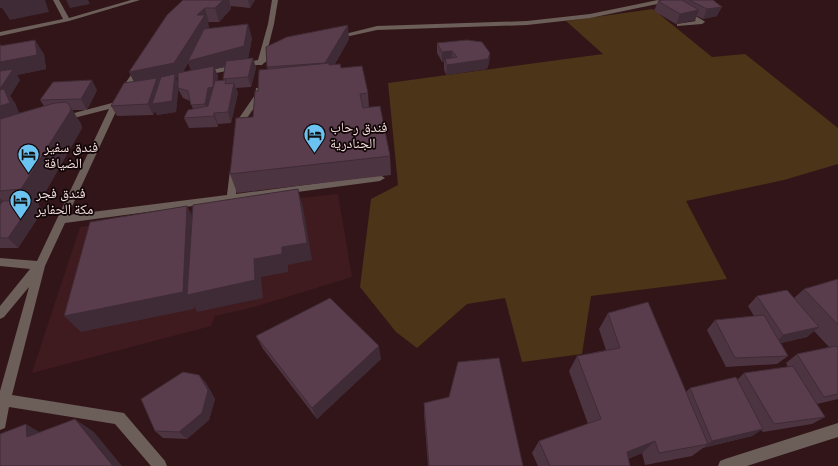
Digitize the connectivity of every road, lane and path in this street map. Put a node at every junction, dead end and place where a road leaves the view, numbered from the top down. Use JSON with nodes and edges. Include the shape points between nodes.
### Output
{"nodes":[{"id":1,"x":56,"y":0,"type":"edge"},
{"id":2,"x":137,"y":0,"type":"edge"},
{"id":3,"x":275,"y":0,"type":"edge"},
{"id":4,"x":686,"y":0,"type":"edge"},
{"id":5,"x":662,"y":1,"type":"edge"},
{"id":6,"x":67,"y":20,"type":"junction"},
{"id":7,"x":679,"y":25,"type":"edge"},
{"id":8,"x":0,"y":34,"type":"edge"},
{"id":9,"x":330,"y":39,"type":"edge"},
{"id":10,"x":284,"y":50,"type":"edge"},
{"id":11,"x":145,"y":61,"type":"edge"},
{"id":12,"x":260,"y":62,"type":"junction"},
{"id":13,"x":200,"y":75,"type":"edge"},
{"id":14,"x":115,"y":106,"type":"junction"},
{"id":15,"x":53,"y":122,"type":"edge"},
{"id":16,"x":239,"y":136,"type":"edge"},
{"id":17,"x":236,"y":159,"type":"edge"},
{"id":18,"x":380,"y":178,"type":"dead end"},
{"id":19,"x":231,"y":197,"type":"junction"},
{"id":20,"x":61,"y":220,"type":"junction"},
{"id":21,"x":0,"y":262,"type":"edge"},
{"id":22,"x":40,"y":266,"type":"junction"},
{"id":23,"x":0,"y":314,"type":"edge"},
{"id":24,"x":4,"y":400,"type":"junction"},
{"id":25,"x":0,"y":423,"type":"edge"},
{"id":26,"x":838,"y":430,"type":"edge"},
{"id":27,"x":160,"y":466,"type":"edge"},
{"id":28,"x":726,"y":466,"type":"edge"}],
"edges":[{"from":1,"to":6,"type":"street"},
{"from":2,"to":6,"type":"street"},
{"from":3,"to":12,"type":"street"},
{"from":4,"to":5,"type":"street"},
{"from":5,"to":7,"type":"street","via":[[702,22]]},
{"from":5,"to":9,"type":"street","via":[[590,16],[527,23],[377,28]]},
{"from":6,"to":8,"type":"street"},
{"from":10,"to":12,"type":"street"},
{"from":11,"to":14,"type":"street","via":[[128,91]]},
{"from":12,"to":13,"type":"street"},
{"from":12,"to":16,"type":"street","via":[[259,95],[241,121]]},
{"from":14,"to":15,"type":"street"},
{"from":14,"to":20,"type":"street"},
{"from":17,"to":19,"type":"street"},
{"from":18,"to":19,"type":"street"},
{"from":19,"to":20,"type":"street"},
{"from":20,"to":22,"type":"street"},
{"from":21,"to":22,"type":"street"},
{"from":22,"to":23,"type":"street"},
{"from":22,"to":24,"type":"street"},
{"from":24,"to":25,"type":"street"},
{"from":24,"to":27,"type":"street","via":[[119,418]]},
{"from":26,"to":28,"type":"street"}]}
